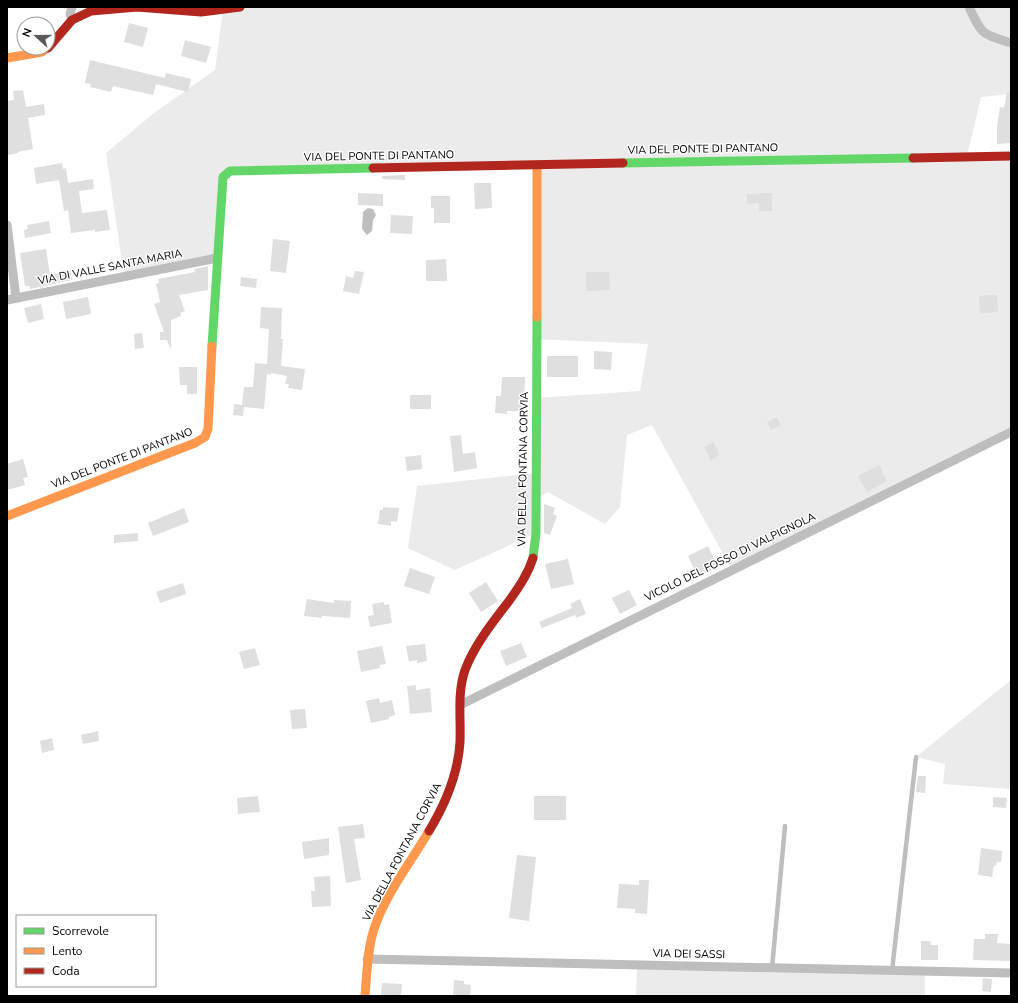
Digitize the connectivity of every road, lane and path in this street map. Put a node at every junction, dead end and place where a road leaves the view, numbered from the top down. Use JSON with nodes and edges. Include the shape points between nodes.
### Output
{"nodes":[{"id":1,"x":72,"y":7,"type":"edge"},
{"id":2,"x":240,"y":7,"type":"edge"},
{"id":3,"x":969,"y":7,"type":"edge"},
{"id":4,"x":72,"y":20,"type":"junction"},
{"id":5,"x":56,"y":40,"type":"edge"},
{"id":6,"x":1011,"y":44,"type":"edge"},
{"id":7,"x":19,"y":56,"type":"edge"},
{"id":8,"x":7,"y":58,"type":"edge"},
{"id":9,"x":1011,"y":156,"type":"edge"},
{"id":10,"x":537,"y":165,"type":"junction"},
{"id":11,"x":7,"y":225,"type":"edge"},
{"id":12,"x":217,"y":258,"type":"junction"},
{"id":13,"x":11,"y":299,"type":"edge"},
{"id":14,"x":1011,"y":432,"type":"edge"},
{"id":15,"x":7,"y":516,"type":"edge"},
{"id":16,"x":460,"y":705,"type":"junction"},
{"id":17,"x":916,"y":757,"type":"dead end"},
{"id":18,"x":785,"y":826,"type":"dead end"},
{"id":19,"x":367,"y":959,"type":"junction"},
{"id":20,"x":772,"y":968,"type":"junction"},
{"id":21,"x":892,"y":971,"type":"junction"},
{"id":22,"x":1011,"y":973,"type":"edge"},
{"id":23,"x":365,"y":996,"type":"edge"}],
"edges":[{"from":1,"to":4,"type":"street"},
{"from":2,"to":4,"type":"street","via":[[191,12],[137,7],[117,8],[91,11]]},
{"from":3,"to":6,"type":"street","via":[[982,32]]},
{"from":4,"to":5,"type":"street"},
{"from":7,"to":8,"type":"street"},
{"from":9,"to":10,"type":"street","name":"VIA DEL PONTE DI PANTANO"},
{"from":10,"to":12,"type":"street","name":"VIA DEL PONTE DI PANTANO","via":[[230,171],[223,180]]},
{"from":10,"to":16,"type":"street","name":"VIA DELLA FONTANA CORVIA","via":[[534,553],[524,579],[472,653],[462,681]]},
{"from":11,"to":13,"type":"street"},
{"from":12,"to":13,"type":"street","name":"VIA DI VALLE SANTA MARIA"},
{"from":12,"to":15,"type":"street","name":"VIA DEL PONTE DI PANTANO","via":[[208,428],[205,437]]},
{"from":14,"to":16,"type":"street","name":"VICOLO DEL FOSSO DI VALPIGNOLA"},
{"from":16,"to":19,"type":"street","name":"VIA DELLA FONTANA CORVIA","via":[[460,754],[453,782],[437,818],[382,911]]},
{"from":17,"to":21,"type":"lane"},
{"from":18,"to":20,"type":"lane"},
{"from":19,"to":20,"type":"street","name":"VIA DEI SASSI"},
{"from":19,"to":23,"type":"street","name":"VIA DELLA FONTANA CORVIA"},
{"from":20,"to":21,"type":"street","name":"VIA DEI SASSI"},
{"from":21,"to":22,"type":"street","name":"VIA DEI SASSI"}]}
